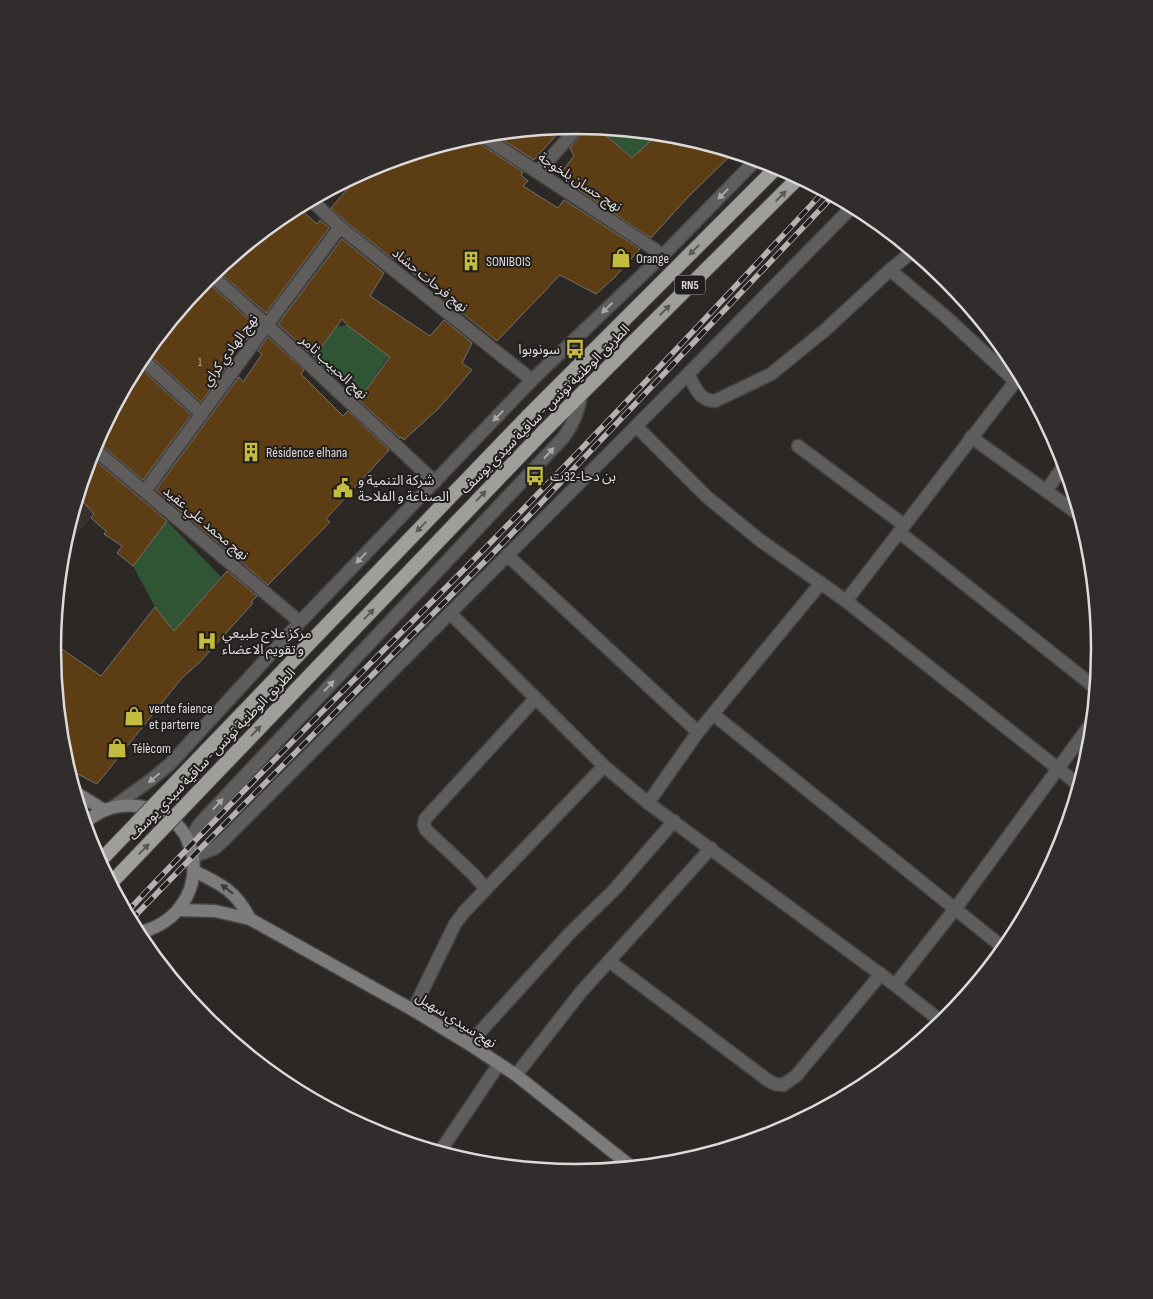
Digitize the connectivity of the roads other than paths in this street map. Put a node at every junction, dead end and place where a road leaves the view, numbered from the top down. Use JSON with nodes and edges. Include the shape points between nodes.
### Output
{"nodes":[{"id":1,"x":572,"y":134,"type":"edge"},
{"id":2,"x":491,"y":142,"type":"edge"},
{"id":3,"x":751,"y":165,"type":"edge"},
{"id":4,"x":538,"y":172,"type":"junction"},
{"id":5,"x":772,"y":172,"type":"edge"},
{"id":6,"x":794,"y":182,"type":"edge"},
{"id":7,"x":316,"y":205,"type":"edge"},
{"id":8,"x":848,"y":211,"type":"edge"},
{"id":9,"x":340,"y":227,"type":"junction"},
{"id":10,"x":663,"y":255,"type":"junction"},
{"id":11,"x":908,"y":255,"type":"edge"},
{"id":12,"x":890,"y":270,"type":"junction"},
{"id":13,"x":217,"y":280,"type":"edge"},
{"id":14,"x":266,"y":324,"type":"junction"},
{"id":15,"x":147,"y":364,"type":"edge"},
{"id":16,"x":1010,"y":371,"type":"edge"},
{"id":17,"x":688,"y":374,"type":"junction"},
{"id":18,"x":532,"y":380,"type":"junction"},
{"id":19,"x":1016,"y":381,"type":"edge"},
{"id":20,"x":581,"y":394,"type":"junction"},
{"id":21,"x":202,"y":414,"type":"junction"},
{"id":22,"x":636,"y":426,"type":"junction"},
{"id":23,"x":972,"y":437,"type":"junction"},
{"id":24,"x":798,"y":446,"type":"dead end"},
{"id":25,"x":100,"y":453,"type":"edge"},
{"id":26,"x":1060,"y":472,"type":"edge"},
{"id":27,"x":434,"y":482,"type":"junction"},
{"id":28,"x":145,"y":491,"type":"junction"},
{"id":29,"x":1046,"y":491,"type":"junction"},
{"id":30,"x":1072,"y":510,"type":"edge"},
{"id":31,"x":901,"y":528,"type":"junction"},
{"id":32,"x":507,"y":555,"type":"junction"},
{"id":33,"x":821,"y":583,"type":"junction"},
{"id":34,"x":846,"y":601,"type":"junction"},
{"id":35,"x":450,"y":613,"type":"junction"},
{"id":36,"x":300,"y":622,"type":"junction"},
{"id":37,"x":1091,"y":684,"type":"edge"},
{"id":38,"x":535,"y":699,"type":"junction"},
{"id":39,"x":714,"y":715,"type":"junction"},
{"id":40,"x":698,"y":732,"type":"junction"},
{"id":41,"x":1085,"y":732,"type":"edge"},
{"id":42,"x":604,"y":766,"type":"junction"},
{"id":43,"x":1058,"y":768,"type":"junction"},
{"id":44,"x":1074,"y":781,"type":"edge"},
{"id":45,"x":83,"y":796,"type":"edge"},
{"id":46,"x":648,"y":803,"type":"junction"},
{"id":47,"x":109,"y":808,"type":"junction"},
{"id":48,"x":91,"y":820,"type":"edge"},
{"id":49,"x":674,"y":821,"type":"junction"},
{"id":50,"x":188,"y":843,"type":"junction"},
{"id":51,"x":711,"y":848,"type":"junction"},
{"id":52,"x":104,"y":856,"type":"edge"},
{"id":53,"x":193,"y":857,"type":"junction"},
{"id":54,"x":194,"y":871,"type":"junction"},
{"id":55,"x":115,"y":879,"type":"edge"},
{"id":56,"x":486,"y":889,"type":"junction"},
{"id":57,"x":955,"y":908,"type":"junction"},
{"id":58,"x":179,"y":910,"type":"junction"},
{"id":59,"x":250,"y":919,"type":"junction"},
{"id":60,"x":145,"y":931,"type":"edge"},
{"id":61,"x":999,"y":945,"type":"edge"},
{"id":62,"x":609,"y":961,"type":"junction"},
{"id":63,"x":881,"y":974,"type":"junction"},
{"id":64,"x":895,"y":985,"type":"junction"},
{"id":65,"x":413,"y":1010,"type":"junction"},
{"id":66,"x":937,"y":1018,"type":"edge"},
{"id":67,"x":469,"y":1044,"type":"junction"},
{"id":68,"x":499,"y":1064,"type":"junction"},
{"id":69,"x":516,"y":1075,"type":"junction"},
{"id":70,"x":443,"y":1147,"type":"edge"},
{"id":71,"x":626,"y":1162,"type":"edge"}],
"edges":[{"from":1,"to":4,"type":"street"},
{"from":2,"to":4,"type":"street","name":"نهج حسان بلخوجة"},
{"from":3,"to":10,"type":"street","one_way":true},
{"from":4,"to":10,"type":"street","name":"نهج حسان بلخوجة"},
{"from":5,"to":52,"type":"highway","name":"الطريق الوطنية تونس - ساقية سيدي يوسف","number":"RN5","one_way":true,"bridge":true,"via":[[527,416]]},
{"from":20,"to":6,"type":"highway","name":"الطريق الوطنية تونس - ساقية سيدي يوسف","number":"RN5","one_way":true},
{"from":7,"to":9,"type":"street","name":"نهج فرحات حشاد"},
{"from":8,"to":17,"type":"street"},
{"from":9,"to":14,"type":"street","name":"نهج الهادي كراي"},
{"from":9,"to":18,"type":"street","name":"نهج فرحات حشاد"},
{"from":10,"to":18,"type":"street","one_way":true},
{"from":11,"to":12,"type":"street"},
{"from":12,"to":16,"type":"street"},
{"from":12,"to":17,"type":"street","via":[[824,331],[763,379],[708,400],[701,397]]},
{"from":13,"to":14,"type":"street","name":"نهج الحبيب ثامر"},
{"from":14,"to":21,"type":"street","name":"نهج الهادي كراي"},
{"from":14,"to":27,"type":"street","name":"نهج الحبيب ثامر"},
{"from":15,"to":21,"type":"street"},
{"from":17,"to":22,"type":"street"},
{"from":18,"to":27,"type":"street","one_way":true},
{"from":19,"to":23,"type":"street"},
{"from":50,"to":20,"type":"street","one_way":true,"via":[[204,819],[563,438],[572,426]]},
{"from":55,"to":20,"type":"highway","name":"الطريق الوطنية تونس - ساقية سيدي يوسف","number":"RN5","one_way":true,"bridge":true},
{"from":21,"to":28,"type":"street","name":"نهج الهادي كراي"},
{"from":22,"to":32,"type":"street"},
{"from":22,"to":33,"type":"street","via":[[707,497]]},
{"from":23,"to":29,"type":"street"},
{"from":23,"to":31,"type":"street"},
{"from":24,"to":31,"type":"street"},
{"from":25,"to":28,"type":"street","name":"نهج محمد علي عقيد"},
{"from":26,"to":29,"type":"street"},
{"from":27,"to":36,"type":"street","one_way":true},
{"from":28,"to":36,"type":"street","name":"نهج محمد علي عقيد"},
{"from":29,"to":30,"type":"street"},
{"from":31,"to":34,"type":"street"},
{"from":31,"to":37,"type":"street"},
{"from":32,"to":35,"type":"street"},
{"from":32,"to":40,"type":"street"},
{"from":33,"to":34,"type":"street"},
{"from":33,"to":39,"type":"street"},
{"from":34,"to":43,"type":"street"},
{"from":35,"to":38,"type":"street"},
{"from":35,"to":53,"type":"street","via":[[224,840],[215,848]]},
{"from":36,"to":47,"type":"street","one_way":true,"via":[[170,764]]},
{"from":38,"to":42,"type":"street"},
{"from":38,"to":56,"type":"street","via":[[425,818],[426,830]]},
{"from":39,"to":40,"type":"street"},
{"from":39,"to":57,"type":"street"},
{"from":40,"to":46,"type":"street"},
{"from":41,"to":43,"type":"street"},
{"from":42,"to":46,"type":"street"},
{"from":42,"to":56,"type":"street"},
{"from":43,"to":44,"type":"street"},
{"from":43,"to":57,"type":"street"},
{"from":45,"to":47,"type":"main road"},
{"from":46,"to":49,"type":"street"},
{"from":47,"to":48,"type":"main road"},
{"from":47,"to":50,"type":"main road","via":[[128,805],[158,811],[176,824]]},
{"from":49,"to":51,"type":"street"},
{"from":49,"to":67,"type":"street","via":[[615,889],[570,933]]},
{"from":50,"to":53,"type":"main road"},
{"from":51,"to":62,"type":"street"},
{"from":51,"to":63,"type":"street"},
{"from":53,"to":54,"type":"main road"},
{"from":54,"to":58,"type":"main road","via":[[187,898]]},
{"from":59,"to":54,"type":"main road","name":"نهج سيدي سهيل","one_way":true,"via":[[228,889]]},
{"from":56,"to":65,"type":"street","via":[[455,924]]},
{"from":57,"to":61,"type":"street"},
{"from":57,"to":64,"type":"street"},
{"from":58,"to":59,"type":"main road","name":"نهج سيدي سهيل","via":[[215,911]]},
{"from":58,"to":60,"type":"main road","via":[[167,921]]},
{"from":59,"to":65,"type":"main road","name":"نهج سيدي سهيل"},
{"from":62,"to":63,"type":"street","via":[[769,1081],[783,1085],[796,1076]]},
{"from":62,"to":69,"type":"street"},
{"from":63,"to":64,"type":"street"},
{"from":64,"to":66,"type":"street"},
{"from":65,"to":67,"type":"main road","name":"نهج سيدي سهيل"},
{"from":67,"to":68,"type":"main road","name":"نهج سيدي سهيل"},
{"from":68,"to":69,"type":"main road","name":"نهج سيدي سهيل"},
{"from":68,"to":70,"type":"street"},
{"from":69,"to":71,"type":"main road","name":"نهج سيدي سهيل"}]}
